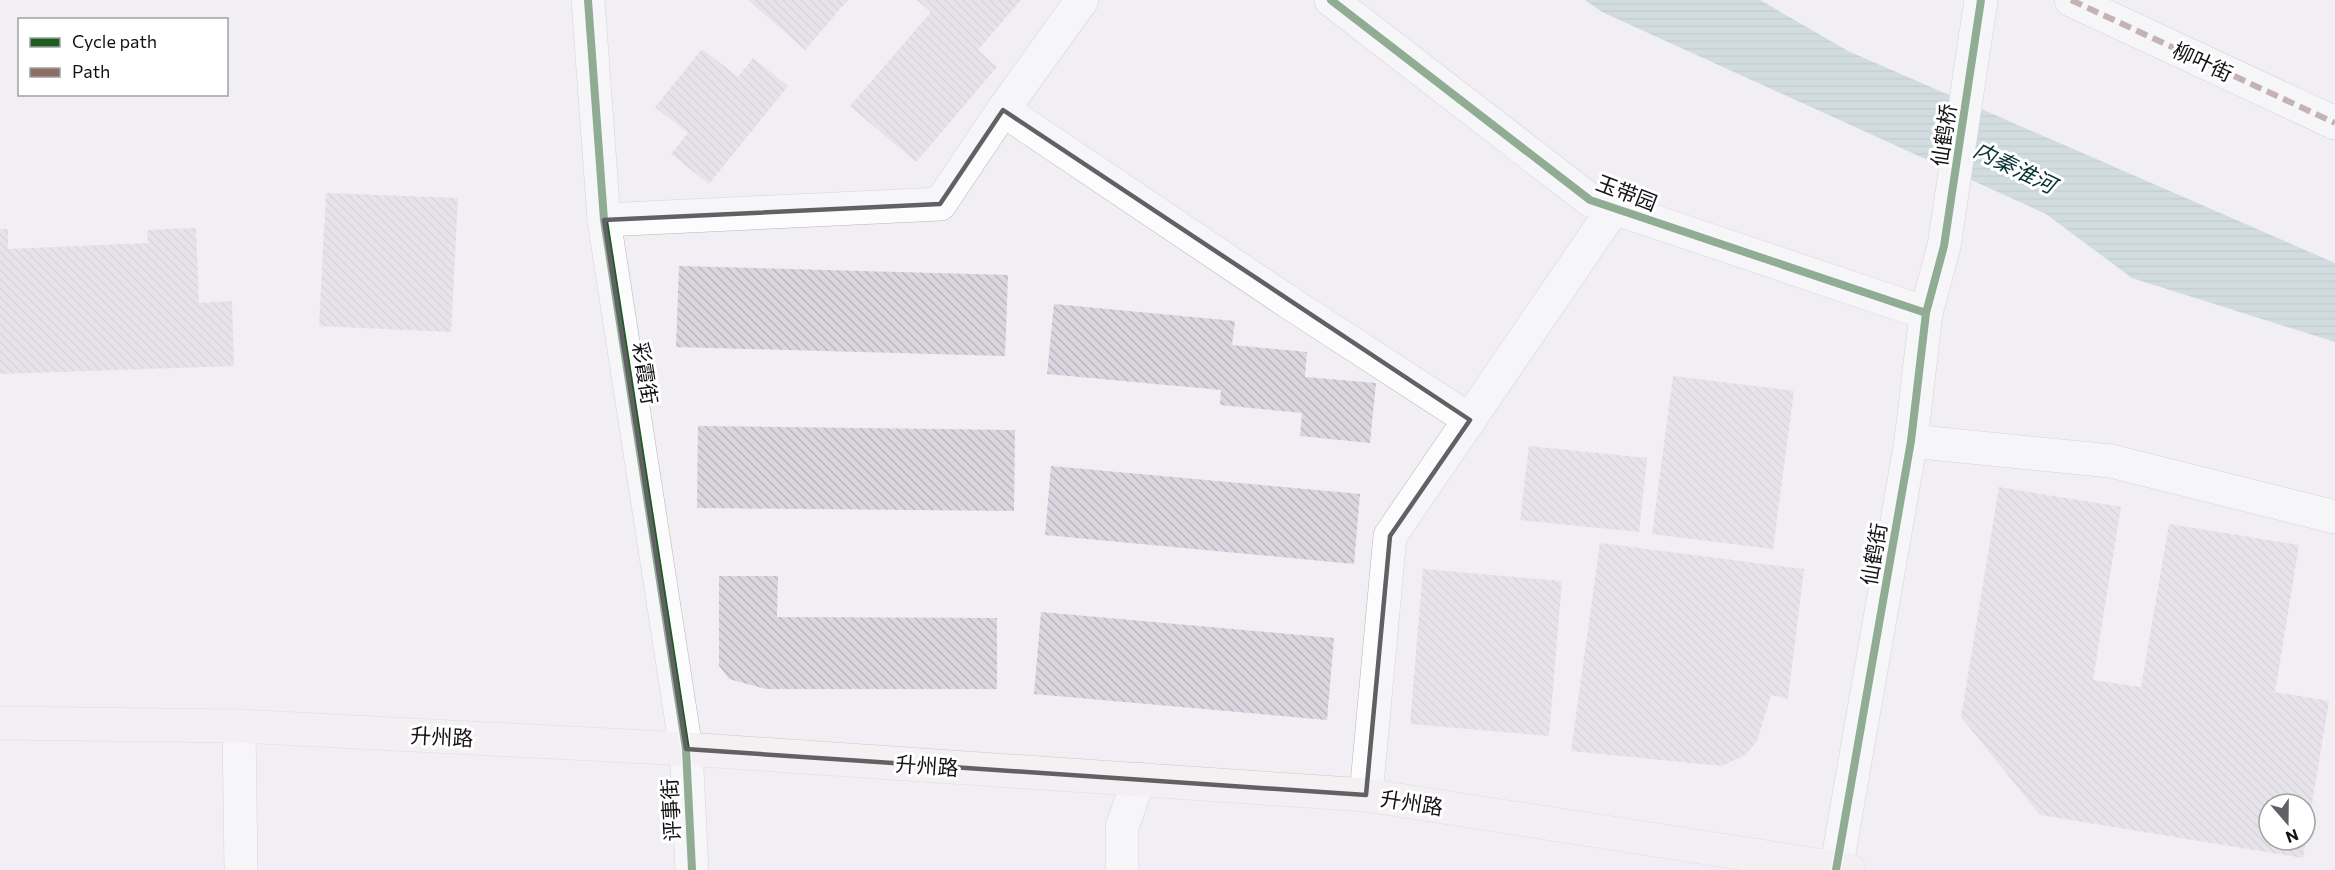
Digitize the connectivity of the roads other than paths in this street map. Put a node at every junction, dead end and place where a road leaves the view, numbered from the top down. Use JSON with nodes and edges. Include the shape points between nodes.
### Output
{"nodes":[{"id":1,"x":588,"y":0,"type":"edge"},
{"id":2,"x":1082,"y":0,"type":"edge"},
{"id":3,"x":1331,"y":0,"type":"edge"},
{"id":4,"x":2071,"y":0,"type":"edge"},
{"id":5,"x":1979,"y":15,"type":"edge"},
{"id":6,"x":1003,"y":110,"type":"junction"},
{"id":7,"x":2335,"y":123,"type":"edge"},
{"id":8,"x":1614,"y":208,"type":"junction"},
{"id":9,"x":604,"y":220,"type":"junction"},
{"id":10,"x":1944,"y":246,"type":"joint"},
{"id":11,"x":1926,"y":313,"type":"junction"},
{"id":12,"x":1470,"y":420,"type":"junction"},
{"id":13,"x":1911,"y":441,"type":"junction"},
{"id":14,"x":2335,"y":517,"type":"edge"},
{"id":15,"x":0,"y":723,"type":"edge"},
{"id":16,"x":239,"y":726,"type":"junction"},
{"id":17,"x":686,"y":749,"type":"junction"},
{"id":18,"x":1139,"y":779,"type":"junction"},
{"id":19,"x":1366,"y":795,"type":"junction"},
{"id":20,"x":1840,"y":869,"type":"edge"},
{"id":21,"x":241,"y":870,"type":"edge"},
{"id":22,"x":692,"y":870,"type":"edge"},
{"id":23,"x":1122,"y":870,"type":"edge"}],
"edges":[{"from":1,"to":9,"type":"street","name":"彩霞街"},
{"from":2,"to":6,"type":"street"},
{"from":3,"to":8,"type":"street","name":"玉带园","via":[[1590,200]]},
{"from":4,"to":7,"type":"street","name":"柳叶街"},
{"from":5,"to":10,"type":"street","name":"仙鹤桥"},
{"from":6,"to":9,"type":"street","via":[[940,204]]},
{"from":6,"to":12,"type":"street"},
{"from":8,"to":11,"type":"street","name":"玉带园"},
{"from":8,"to":12,"type":"street"},
{"from":9,"to":17,"type":"street","name":"彩霞街"},
{"from":10,"to":11,"type":"street","name":"仙鹤街"},
{"from":11,"to":13,"type":"street","name":"仙鹤街"},
{"from":12,"to":19,"type":"street","via":[[1390,536]]},
{"from":13,"to":14,"type":"street","via":[[2111,461]]},
{"from":13,"to":20,"type":"street","name":"仙鹤街"},
{"from":15,"to":16,"type":"main road","name":"升州路"},
{"from":16,"to":17,"type":"main road","name":"升州路"},
{"from":16,"to":21,"type":"street"},
{"from":17,"to":18,"type":"main road","name":"升州路"},
{"from":17,"to":22,"type":"street","name":"评事街"},
{"from":18,"to":19,"type":"main road","name":"升州路"},
{"from":18,"to":23,"type":"street","via":[[1122,827]]},
{"from":19,"to":20,"type":"main road","name":"升州路"}]}
